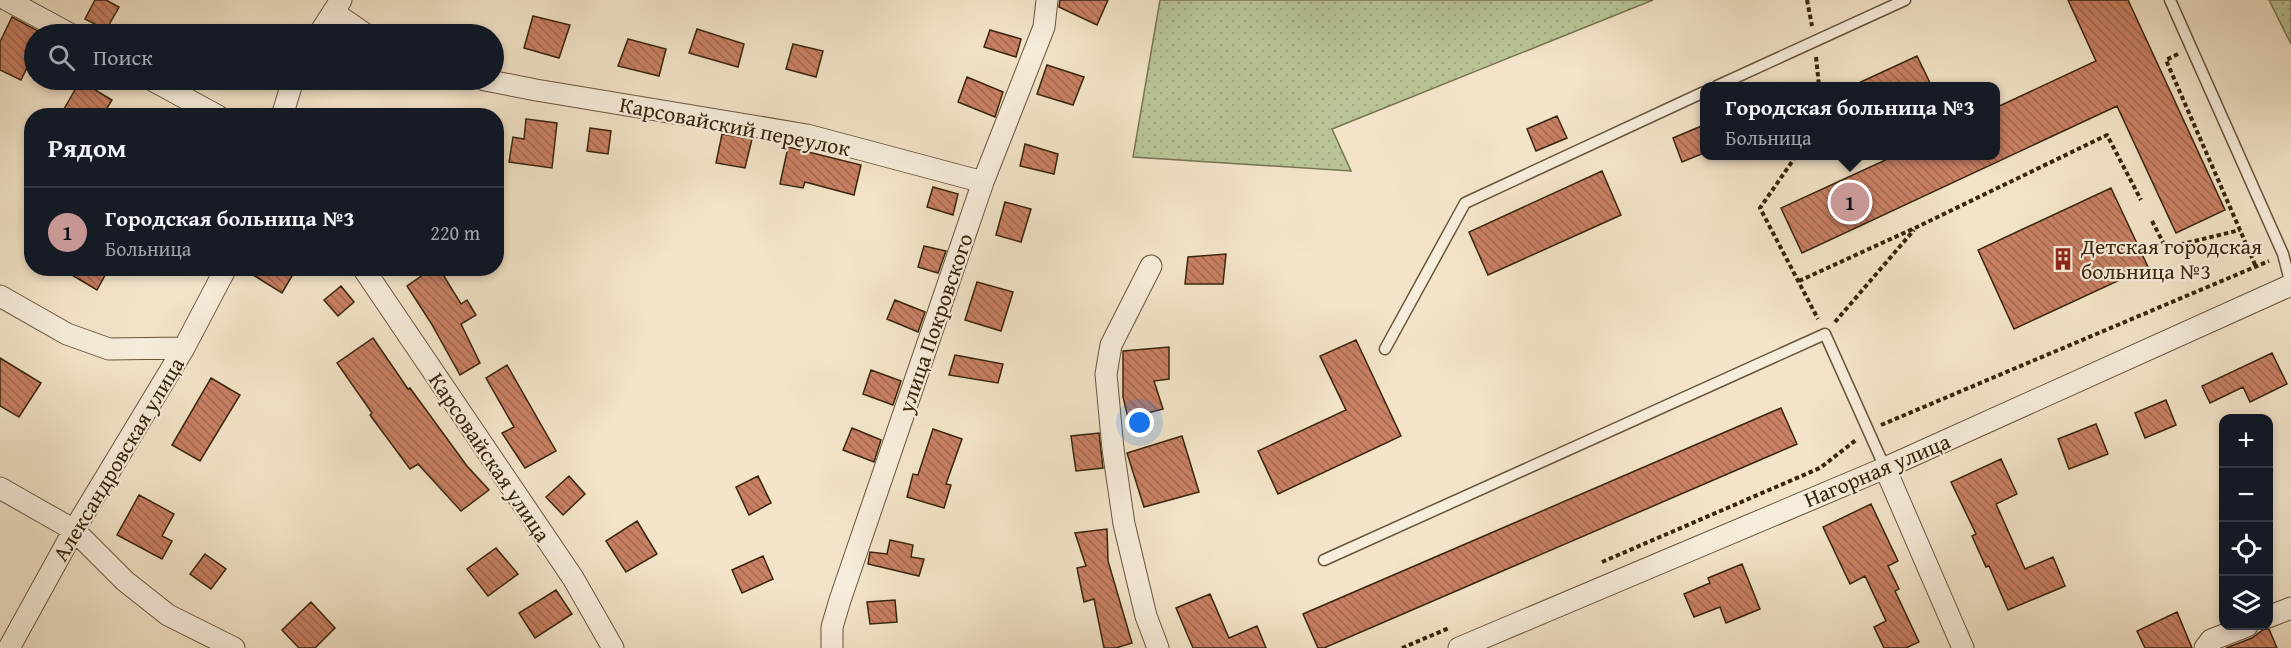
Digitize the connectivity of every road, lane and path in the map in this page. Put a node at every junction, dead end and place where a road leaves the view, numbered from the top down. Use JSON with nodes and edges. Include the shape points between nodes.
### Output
{"nodes":[{"id":1,"x":7,"y":0,"type":"edge"},
{"id":2,"x":1047,"y":0,"type":"edge"},
{"id":3,"x":1905,"y":0,"type":"edge"},
{"id":4,"x":2170,"y":0,"type":"edge"},
{"id":5,"x":337,"y":6,"type":"edge"},
{"id":6,"x":51,"y":24,"type":"edge"},
{"id":7,"x":325,"y":24,"type":"edge"},
{"id":8,"x":355,"y":24,"type":"edge"},
{"id":9,"x":2192,"y":47,"type":"junction"},
{"id":10,"x":1728,"y":82,"type":"edge"},
{"id":11,"x":504,"y":84,"type":"edge"},
{"id":12,"x":170,"y":90,"type":"edge"},
{"id":13,"x":290,"y":90,"type":"edge"},
{"id":14,"x":1700,"y":94,"type":"edge"},
{"id":15,"x":203,"y":108,"type":"edge"},
{"id":16,"x":284,"y":108,"type":"edge"},
{"id":17,"x":1793,"y":160,"type":"edge"},
{"id":18,"x":983,"y":182,"type":"junction"},
{"id":19,"x":2141,"y":200,"type":"dead end"},
{"id":20,"x":2152,"y":221,"type":"dead end"},
{"id":21,"x":1917,"y":227,"type":"junction"},
{"id":22,"x":2240,"y":230,"type":"junction"},
{"id":23,"x":2283,"y":254,"type":"junction"},
{"id":24,"x":1151,"y":266,"type":"dead end"},
{"id":25,"x":2256,"y":267,"type":"junction"},
{"id":26,"x":222,"y":276,"type":"edge"},
{"id":27,"x":368,"y":276,"type":"edge"},
{"id":28,"x":1798,"y":281,"type":"junction"},
{"id":29,"x":2291,"y":285,"type":"edge"},
{"id":30,"x":0,"y":296,"type":"edge"},
{"id":31,"x":1814,"y":310,"type":"dead end"},
{"id":32,"x":1825,"y":334,"type":"junction"},
{"id":33,"x":184,"y":348,"type":"junction"},
{"id":34,"x":1385,"y":349,"type":"dead end"},
{"id":35,"x":1868,"y":431,"type":"junction"},
{"id":36,"x":1885,"y":468,"type":"junction"},
{"id":37,"x":0,"y":488,"type":"edge"},
{"id":38,"x":74,"y":530,"type":"junction"},
{"id":39,"x":1324,"y":560,"type":"dead end"},
{"id":40,"x":1595,"y":565,"type":"dead end"},
{"id":41,"x":2291,"y":608,"type":"edge"},
{"id":42,"x":2273,"y":615,"type":"edge"},
{"id":43,"x":1456,"y":625,"type":"dead end"},
{"id":44,"x":2237,"y":630,"type":"edge"},
{"id":45,"x":1501,"y":640,"type":"edge"},
{"id":46,"x":9,"y":648,"type":"edge"},
{"id":47,"x":234,"y":648,"type":"edge"},
{"id":48,"x":613,"y":648,"type":"edge"},
{"id":49,"x":832,"y":648,"type":"edge"},
{"id":50,"x":1158,"y":648,"type":"edge"},
{"id":51,"x":1402,"y":648,"type":"edge"},
{"id":52,"x":1459,"y":648,"type":"edge"},
{"id":53,"x":1963,"y":648,"type":"edge"},
{"id":54,"x":2205,"y":648,"type":"edge"}],
"edges":[{"from":1,"to":6,"type":"street"},
{"from":2,"to":18,"type":"street","name":"улица Покровского","via":[[1044,27]]},
{"from":3,"to":10,"type":"lane"},
{"from":4,"to":9,"type":"lane"},
{"from":5,"to":7,"type":"street"},
{"from":5,"to":8,"type":"street"},
{"from":9,"to":22,"type":"path","via":[[2166,60]]},
{"from":9,"to":23,"type":"lane"},
{"from":11,"to":18,"type":"street","name":"Карсовайский переулок","via":[[807,135]]},
{"from":12,"to":15,"type":"street"},
{"from":13,"to":16,"type":"street"},
{"from":14,"to":34,"type":"lane","via":[[1465,202]]},
{"from":17,"to":28,"type":"path","via":[[1760,208]]},
{"from":18,"to":49,"type":"street","name":"улица Покровского","via":[[840,600],[832,627]]},
{"from":19,"to":21,"type":"path","via":[[2107,135]]},
{"from":20,"to":22,"type":"path","via":[[2166,248]]},
{"from":21,"to":28,"type":"path"},
{"from":21,"to":32,"type":"path"},
{"from":22,"to":25,"type":"path"},
{"from":23,"to":25,"type":"path"},
{"from":23,"to":29,"type":"lane"},
{"from":24,"to":50,"type":"street","via":[[1111,345],[1106,374],[1124,525],[1146,616]]},
{"from":25,"to":35,"type":"path"},
{"from":26,"to":33,"type":"street","name":"Александровская улица"},
{"from":27,"to":48,"type":"street","name":"Карсовайская улица","via":[[573,578]]},
{"from":28,"to":31,"type":"path"},
{"from":29,"to":36,"type":"street","name":"Нагорная улица"},
{"from":30,"to":33,"type":"street","via":[[68,334],[109,349]]},
{"from":32,"to":35,"type":"lane"},
{"from":32,"to":39,"type":"lane"},
{"from":33,"to":38,"type":"street","name":"Александровская улица"},
{"from":35,"to":36,"type":"lane"},
{"from":35,"to":40,"type":"path","via":[[1820,468]]},
{"from":36,"to":45,"type":"street","name":"Нагорная улица"},
{"from":36,"to":53,"type":"street"},
{"from":37,"to":38,"type":"street"},
{"from":38,"to":46,"type":"street","name":"Александровская улица"},
{"from":38,"to":47,"type":"street","via":[[125,581],[168,615]]},
{"from":41,"to":42,"type":"street"},
{"from":43,"to":51,"type":"path"},
{"from":44,"to":54,"type":"street","via":[[2211,640]]},
{"from":45,"to":52,"type":"street","name":"Нагорная улица"}]}
